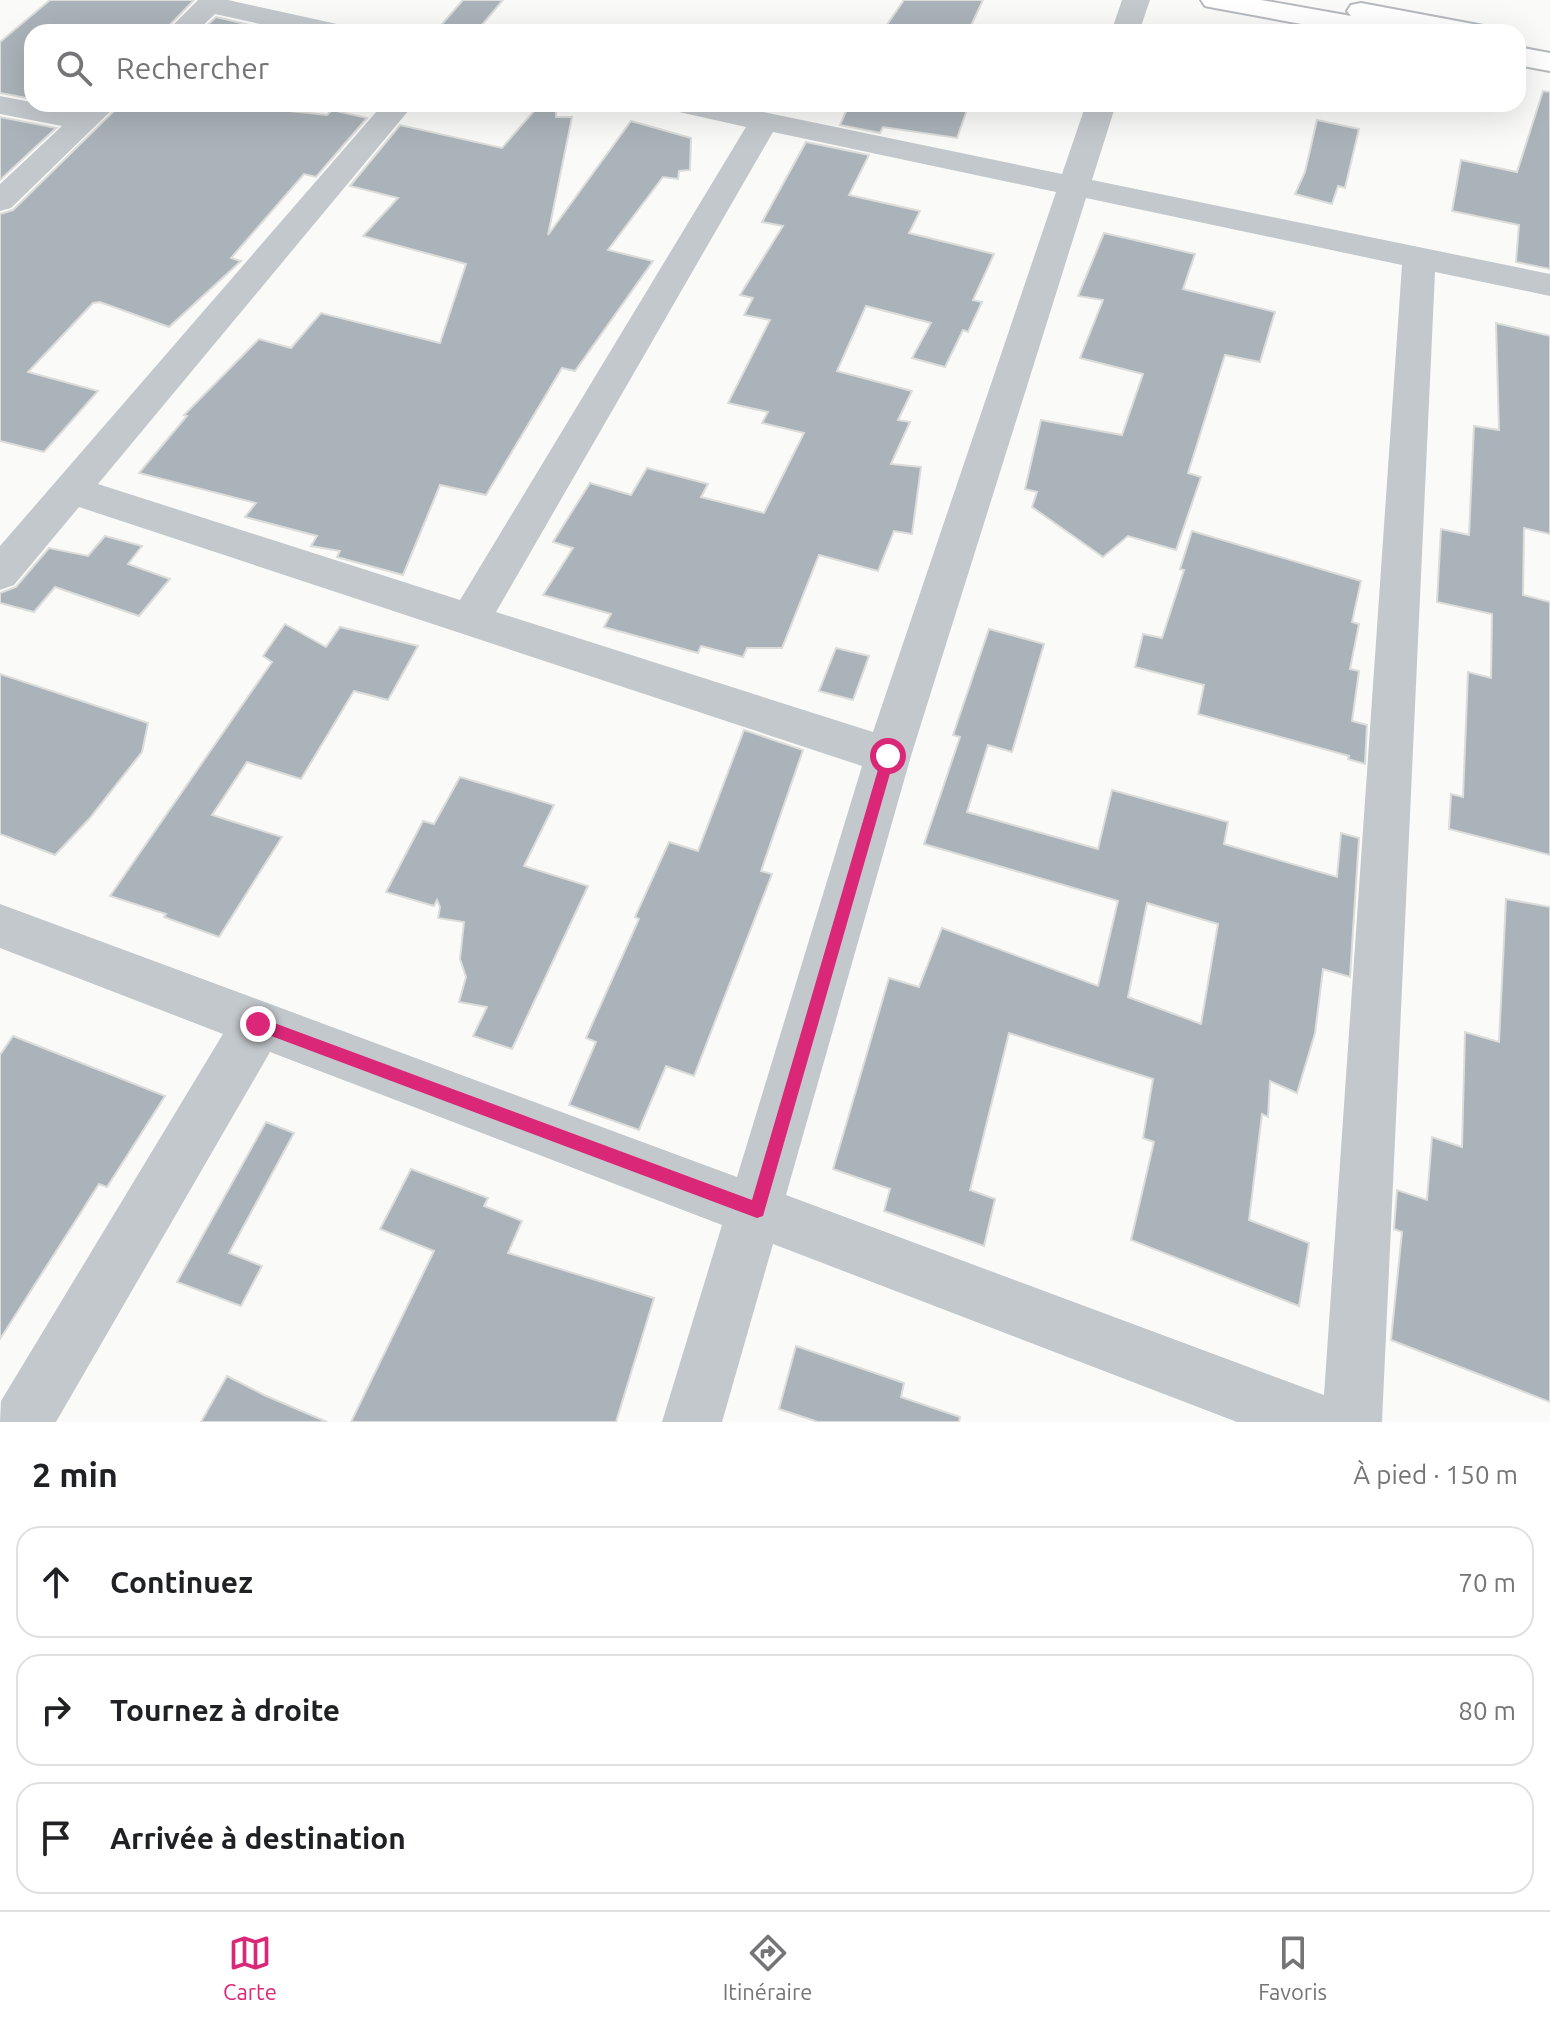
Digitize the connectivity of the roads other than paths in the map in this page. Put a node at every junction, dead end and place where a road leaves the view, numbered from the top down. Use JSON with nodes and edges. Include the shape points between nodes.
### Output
{"nodes":[{"id":1,"x":1136,"y":0,"type":"edge"},
{"id":2,"x":1215,"y":0,"type":"edge"},
{"id":3,"x":1299,"y":0,"type":"edge"},
{"id":4,"x":211,"y":3,"type":"edge"},
{"id":5,"x":189,"y":24,"type":"edge"},
{"id":6,"x":302,"y":24,"type":"edge"},
{"id":7,"x":1128,"y":24,"type":"edge"},
{"id":8,"x":1348,"y":24,"type":"edge"},
{"id":9,"x":1430,"y":24,"type":"edge"},
{"id":10,"x":1526,"y":42,"type":"edge"},
{"id":11,"x":1550,"y":46,"type":"edge"},
{"id":12,"x":1526,"y":58,"type":"edge"},
{"id":13,"x":1550,"y":62,"type":"edge"},
{"id":14,"x":0,"y":105,"type":"edge"},
{"id":15,"x":24,"y":107,"type":"edge"},
{"id":16,"x":392,"y":112,"type":"edge"},
{"id":17,"x":720,"y":112,"type":"edge"},
{"id":18,"x":1098,"y":112,"type":"edge"},
{"id":19,"x":94,"y":113,"type":"edge"},
{"id":20,"x":764,"y":121,"type":"junction"},
{"id":21,"x":1074,"y":186,"type":"junction"},
{"id":22,"x":0,"y":201,"type":"edge"},
{"id":23,"x":1419,"y":258,"type":"junction"},
{"id":24,"x":1550,"y":285,"type":"edge"},
{"id":25,"x":71,"y":490,"type":"junction"},
{"id":26,"x":0,"y":574,"type":"edge"},
{"id":27,"x":470,"y":620,"type":"junction"},
{"id":28,"x":888,"y":756,"type":"junction"},
{"id":29,"x":0,"y":926,"type":"edge"},
{"id":30,"x":258,"y":1024,"type":"junction"},
{"id":31,"x":757,"y":1210,"type":"junction"},
{"id":32,"x":22,"y":1422,"type":"edge"},
{"id":33,"x":692,"y":1422,"type":"edge"},
{"id":34,"x":1316,"y":1422,"type":"edge"},
{"id":35,"x":1352,"y":1422,"type":"edge"}],
"edges":[{"from":1,"to":7,"type":"street"},
{"from":2,"to":8,"type":"main road"},
{"from":3,"to":9,"type":"main road"},
{"from":4,"to":5,"type":"street"},
{"from":4,"to":6,"type":"street"},
{"from":10,"to":11,"type":"main road"},
{"from":12,"to":13,"type":"main road"},
{"from":14,"to":15,"type":"street"},
{"from":16,"to":25,"type":"street"},
{"from":17,"to":20,"type":"street"},
{"from":18,"to":21,"type":"street"},
{"from":19,"to":22,"type":"street"},
{"from":20,"to":21,"type":"street"},
{"from":20,"to":27,"type":"street"},
{"from":21,"to":23,"type":"street"},
{"from":21,"to":28,"type":"street"},
{"from":23,"to":24,"type":"street"},
{"from":23,"to":35,"type":"street"},
{"from":25,"to":26,"type":"street"},
{"from":25,"to":27,"type":"street"},
{"from":27,"to":28,"type":"street"},
{"from":28,"to":31,"type":"street"},
{"from":29,"to":30,"type":"street"},
{"from":30,"to":31,"type":"street"},
{"from":30,"to":32,"type":"street"},
{"from":31,"to":33,"type":"street"},
{"from":31,"to":34,"type":"street"}]}
